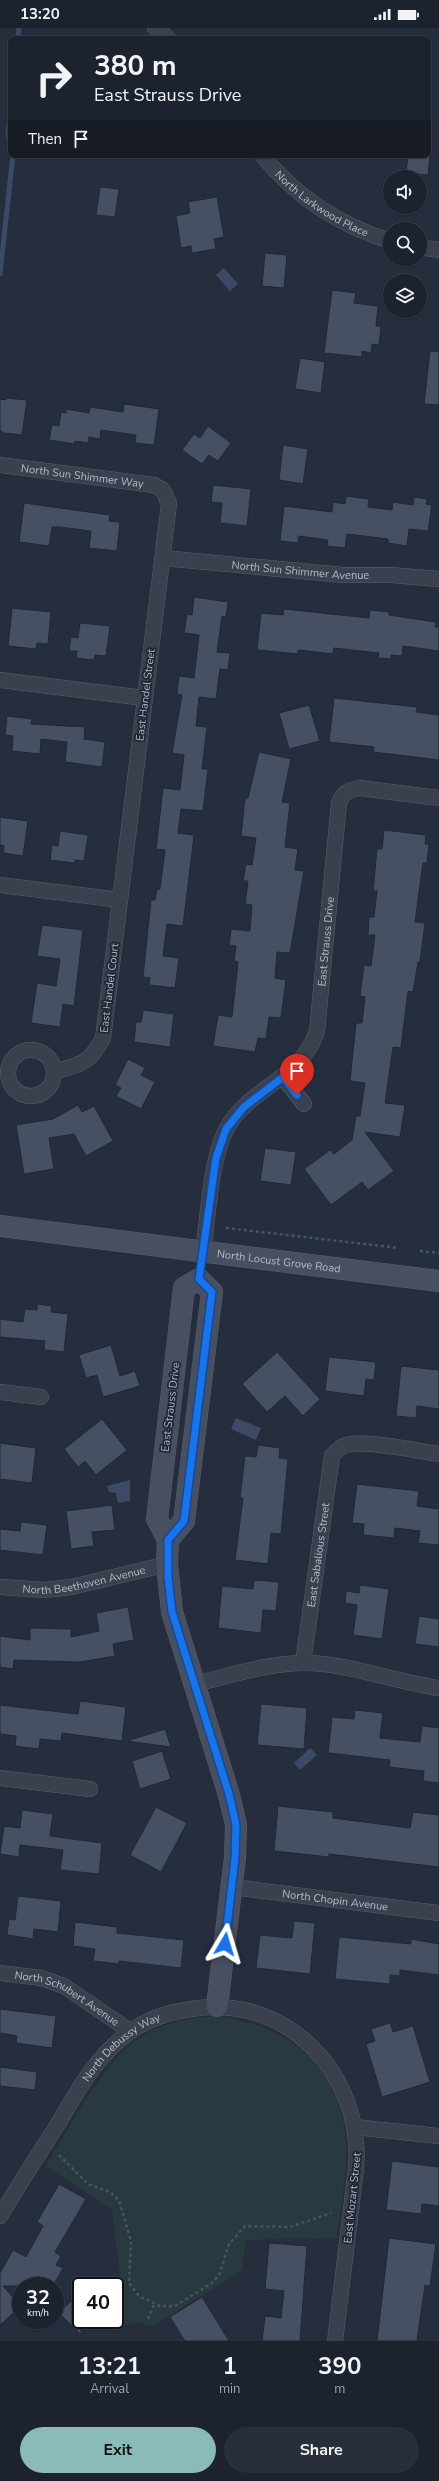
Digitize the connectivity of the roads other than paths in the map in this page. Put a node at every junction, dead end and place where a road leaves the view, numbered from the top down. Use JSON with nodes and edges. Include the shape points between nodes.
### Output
{"nodes":[{"id":1,"x":155,"y":28,"type":"edge"},
{"id":2,"x":165,"y":36,"type":"edge"},
{"id":3,"x":265,"y":158,"type":"edge"},
{"id":4,"x":383,"y":239,"type":"edge"},
{"id":5,"x":427,"y":248,"type":"edge"},
{"id":6,"x":439,"y":250,"type":"edge"},
{"id":7,"x":0,"y":465,"type":"edge"},
{"id":8,"x":163,"y":490,"type":"joint"},
{"id":9,"x":163,"y":558,"type":"junction"},
{"id":10,"x":439,"y":579,"type":"edge"},
{"id":11,"x":0,"y":680,"type":"edge"},
{"id":12,"x":144,"y":698,"type":"junction"},
{"id":13,"x":439,"y":798,"type":"edge"},
{"id":14,"x":0,"y":885,"type":"edge"},
{"id":15,"x":120,"y":900,"type":"junction"},
{"id":16,"x":54,"y":1072,"type":"dead end"},
{"id":17,"x":283,"y":1077,"type":"junction"},
{"id":18,"x":304,"y":1104,"type":"dead end"},
{"id":19,"x":0,"y":1226,"type":"edge"},
{"id":20,"x":203,"y":1251,"type":"junction"},
{"id":21,"x":199,"y":1279,"type":"junction"},
{"id":22,"x":439,"y":1281,"type":"edge"},
{"id":23,"x":0,"y":1392,"type":"edge"},
{"id":24,"x":41,"y":1396,"type":"dead end"},
{"id":25,"x":439,"y":1454,"type":"edge"},
{"id":26,"x":168,"y":1540,"type":"junction"},
{"id":27,"x":167,"y":1564,"type":"junction"},
{"id":28,"x":0,"y":1587,"type":"edge"},
{"id":29,"x":303,"y":1663,"type":"junction"},
{"id":30,"x":194,"y":1684,"type":"junction"},
{"id":31,"x":439,"y":1688,"type":"edge"},
{"id":32,"x":0,"y":1778,"type":"edge"},
{"id":33,"x":90,"y":1790,"type":"dead end"},
{"id":34,"x":232,"y":1887,"type":"junction"},
{"id":35,"x":439,"y":1913,"type":"edge"},
{"id":36,"x":0,"y":1973,"type":"edge"},
{"id":37,"x":217,"y":2006,"type":"junction"},
{"id":38,"x":130,"y":2031,"type":"junction"},
{"id":39,"x":310,"y":2044,"type":"joint"},
{"id":40,"x":355,"y":2127,"type":"junction"},
{"id":41,"x":439,"y":2136,"type":"edge"},
{"id":42,"x":0,"y":2216,"type":"edge"},
{"id":43,"x":335,"y":2341,"type":"edge"}],
"edges":[{"from":1,"to":2,"type":"street"},
{"from":3,"to":4,"type":"street","name":"North Larkwood Place","via":[[286,182],[324,212]]},
{"from":5,"to":6,"type":"street"},
{"from":7,"to":8,"type":"street","name":"North Sun Shimmer Way","via":[[140,482]]},
{"from":8,"to":9,"type":"street","name":"East Handel Street","via":[[169,504]]},
{"from":9,"to":10,"type":"street","name":"North Sun Shimmer Avenue","via":[[343,576],[391,575]]},
{"from":9,"to":12,"type":"street","name":"East Handel Street"},
{"from":11,"to":12,"type":"street"},
{"from":12,"to":15,"type":"street","name":"East Handel Street"},
{"from":13,"to":17,"type":"street","name":"East Strauss Drive","via":[[360,788],[342,795],[339,803],[317,1031],[306,1054]]},
{"from":14,"to":15,"type":"street"},
{"from":15,"to":16,"type":"street","name":"East Handel Court","via":[[103,1038],[94,1054],[82,1064]]},
{"from":17,"to":18,"type":"street"},
{"from":17,"to":20,"type":"street","name":"East Strauss Drive","via":[[244,1107],[226,1129],[216,1158]]},
{"from":19,"to":20,"type":"street","name":"North Locust Grove Road"},
{"from":20,"to":21,"type":"street","name":"East Strauss Drive"},
{"from":20,"to":22,"type":"street","name":"North Locust Grove Road"},
{"from":21,"to":26,"type":"street","name":"East Strauss Drive","via":[[184,1288],[157,1519]]},
{"from":21,"to":26,"type":"street","via":[[212,1292],[184,1521]]},
{"from":23,"to":24,"type":"street"},
{"from":25,"to":29,"type":"street","name":"East Sabalious Street","via":[[361,1444],[347,1444],[338,1449],[329,1464]]},
{"from":26,"to":27,"type":"street"},
{"from":27,"to":28,"type":"street","name":"North Beethoven Avenue","via":[[45,1590]]},
{"from":27,"to":30,"type":"street","via":[[172,1612]]},
{"from":29,"to":30,"type":"street","via":[[283,1664]]},
{"from":29,"to":31,"type":"street","via":[[332,1666]]},
{"from":30,"to":34,"type":"street","via":[[229,1794],[236,1825]]},
{"from":32,"to":33,"type":"street"},
{"from":34,"to":35,"type":"street","name":"North Chopin Avenue"},
{"from":34,"to":37,"type":"street"},
{"from":36,"to":38,"type":"street","name":"North Schubert Avenue","via":[[41,1978],[64,1986]]},
{"from":37,"to":38,"type":"street","name":"North Debussy Way","via":[[179,2010]]},
{"from":37,"to":39,"type":"street","name":"North Debussy Way","via":[[268,2018]]},
{"from":38,"to":42,"type":"street","name":"North Debussy Way","via":[[111,2046],[88,2075]]},
{"from":39,"to":40,"type":"street","name":"East Mozart Street","via":[[340,2083]]},
{"from":40,"to":41,"type":"street"},
{"from":40,"to":43,"type":"street","name":"East Mozart Street","via":[[358,2145],[356,2168]]}]}
